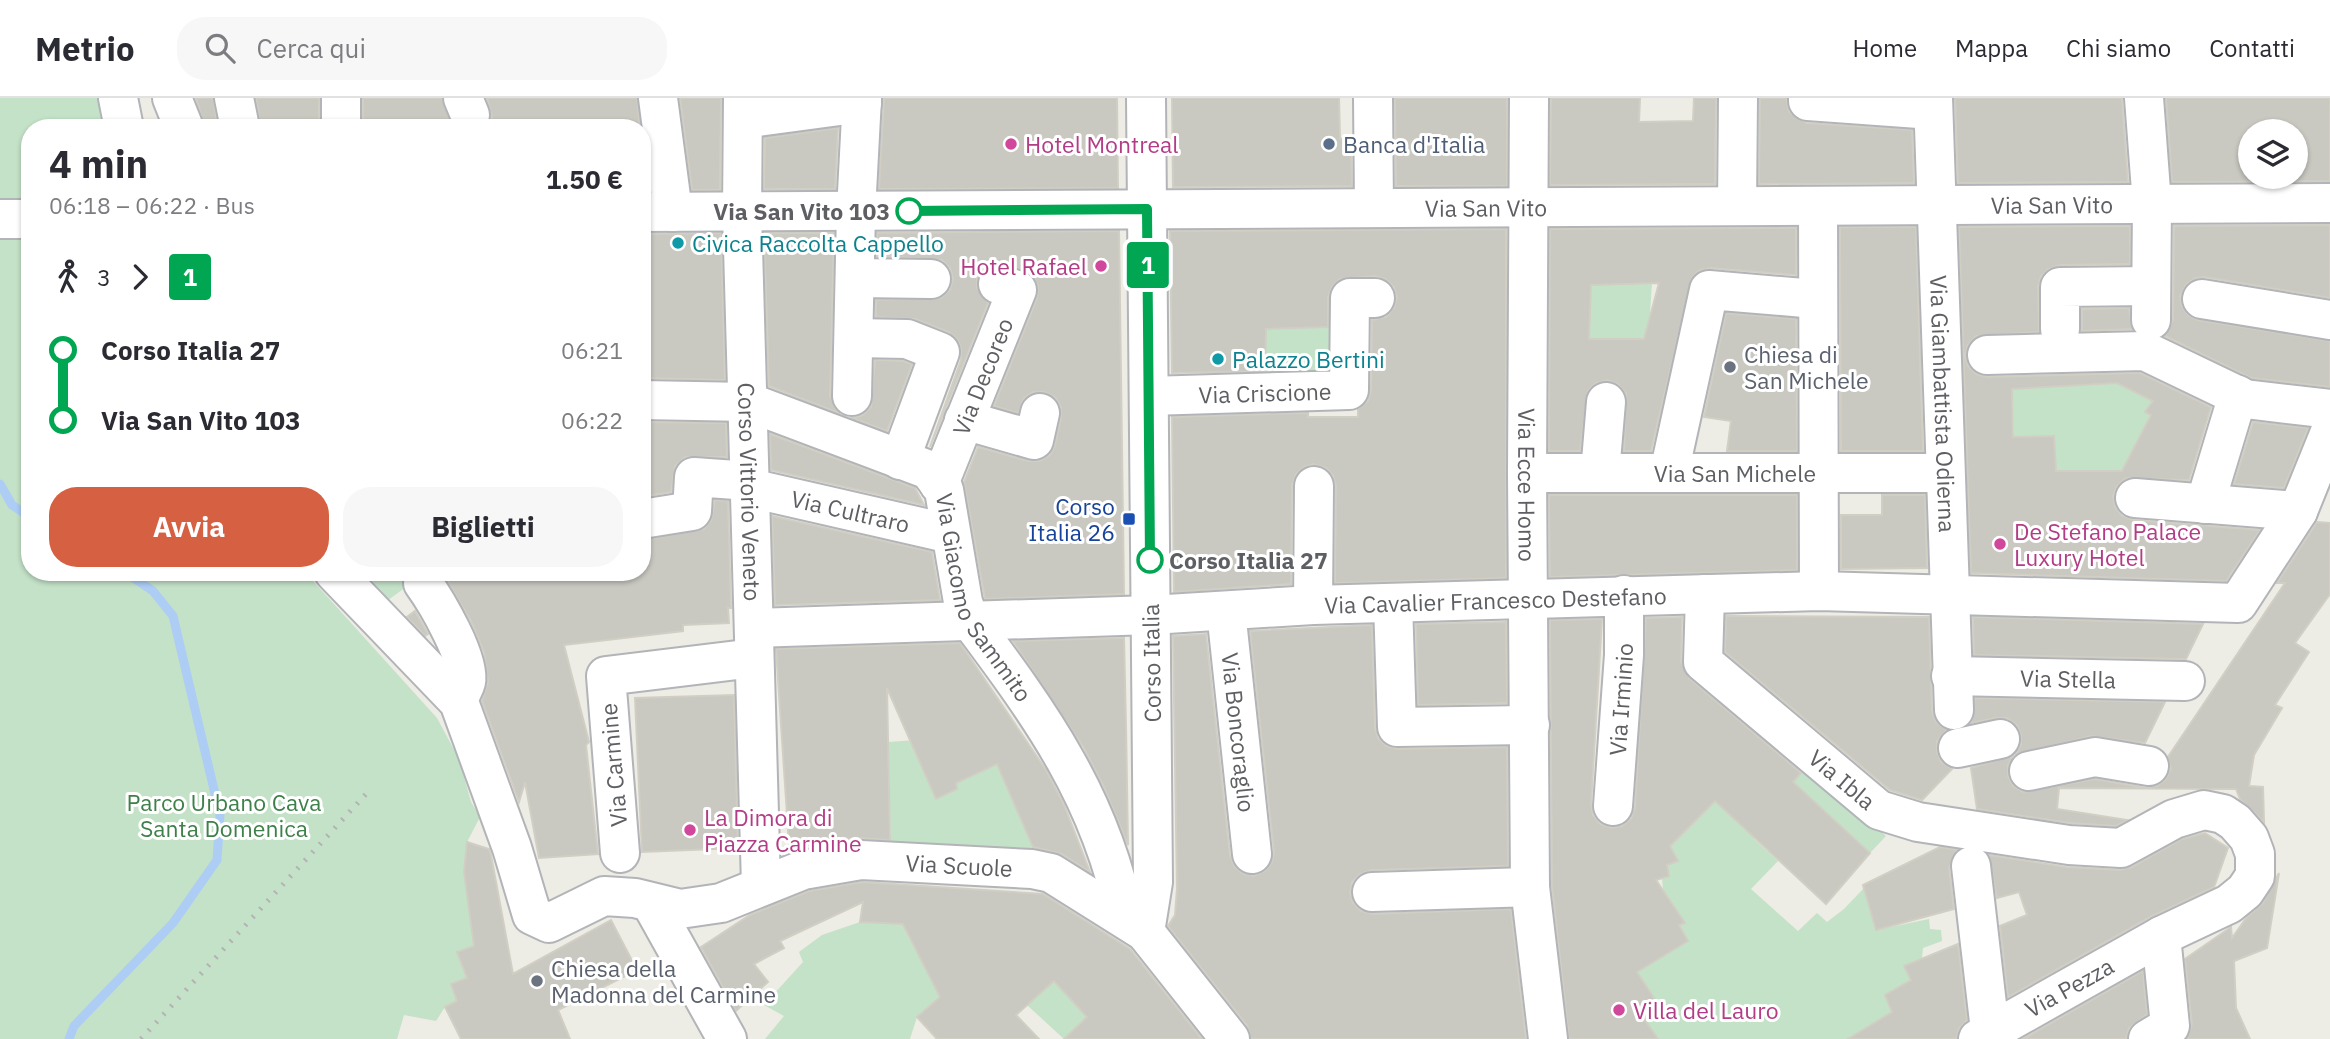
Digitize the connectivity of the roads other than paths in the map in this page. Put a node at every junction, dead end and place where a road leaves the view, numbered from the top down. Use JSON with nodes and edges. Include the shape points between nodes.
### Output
{"nodes":[{"id":1,"x":118,"y":98,"type":"edge"},
{"id":2,"x":172,"y":98,"type":"edge"},
{"id":3,"x":234,"y":98,"type":"edge"},
{"id":4,"x":341,"y":98,"type":"edge"},
{"id":5,"x":658,"y":98,"type":"edge"},
{"id":6,"x":1146,"y":98,"type":"edge"},
{"id":7,"x":1373,"y":98,"type":"edge"},
{"id":8,"x":1529,"y":98,"type":"edge"},
{"id":9,"x":1738,"y":98,"type":"edge"},
{"id":10,"x":1808,"y":98,"type":"edge"},
{"id":11,"x":2144,"y":98,"type":"edge"},
{"id":12,"x":862,"y":101,"type":"edge"},
{"id":13,"x":1933,"y":104,"type":"edge"},
{"id":14,"x":743,"y":108,"type":"edge"},
{"id":15,"x":122,"y":119,"type":"edge"},
{"id":16,"x":180,"y":119,"type":"edge"},
{"id":17,"x":238,"y":119,"type":"edge"},
{"id":18,"x":341,"y":119,"type":"edge"},
{"id":19,"x":2330,"y":203,"type":"edge"},
{"id":20,"x":2152,"y":204,"type":"junction"},
{"id":21,"x":1936,"y":205,"type":"junction"},
{"id":22,"x":1737,"y":206,"type":"junction"},
{"id":23,"x":1818,"y":206,"type":"junction"},
{"id":24,"x":1374,"y":207,"type":"junction"},
{"id":25,"x":1529,"y":207,"type":"junction"},
{"id":26,"x":1147,"y":209,"type":"junction"},
{"id":27,"x":856,"y":211,"type":"junction"},
{"id":28,"x":657,"y":212,"type":"edge"},
{"id":29,"x":742,"y":212,"type":"junction"},
{"id":30,"x":0,"y":219,"type":"edge"},
{"id":31,"x":21,"y":219,"type":"edge"},
{"id":32,"x":855,"y":278,"type":"junction"},
{"id":33,"x":931,"y":279,"type":"dead end"},
{"id":34,"x":998,"y":284,"type":"dead end"},
{"id":35,"x":1375,"y":298,"type":"dead end"},
{"id":36,"x":1816,"y":299,"type":"junction"},
{"id":37,"x":2202,"y":299,"type":"dead end"},
{"id":38,"x":2330,"y":320,"type":"edge"},
{"id":39,"x":2060,"y":329,"type":"dead end"},
{"id":40,"x":854,"y":338,"type":"junction"},
{"id":41,"x":1961,"y":356,"type":"junction"},
{"id":42,"x":2238,"y":395,"type":"junction"},
{"id":43,"x":852,"y":396,"type":"dead end"},
{"id":44,"x":1149,"y":396,"type":"junction"},
{"id":45,"x":651,"y":400,"type":"edge"},
{"id":46,"x":748,"y":402,"type":"junction"},
{"id":47,"x":1606,"y":402,"type":"dead end"},
{"id":48,"x":2330,"y":409,"type":"edge"},
{"id":49,"x":1041,"y":412,"type":"dead end"},
{"id":50,"x":964,"y":421,"type":"junction"},
{"id":51,"x":2330,"y":432,"type":"edge"},
{"id":52,"x":900,"y":460,"type":"junction"},
{"id":53,"x":1669,"y":472,"type":"junction"},
{"id":54,"x":1944,"y":472,"type":"junction"},
{"id":55,"x":1527,"y":473,"type":"junction"},
{"id":56,"x":1600,"y":473,"type":"junction"},
{"id":57,"x":1817,"y":473,"type":"junction"},
{"id":58,"x":750,"y":484,"type":"junction"},
{"id":59,"x":939,"y":484,"type":"junction"},
{"id":60,"x":1314,"y":486,"type":"dead end"},
{"id":61,"x":2135,"y":498,"type":"dead end"},
{"id":62,"x":2205,"y":504,"type":"junction"},
{"id":63,"x":2298,"y":511,"type":"junction"},
{"id":64,"x":651,"y":518,"type":"edge"},
{"id":65,"x":951,"y":534,"type":"junction"},
{"id":66,"x":343,"y":581,"type":"edge"},
{"id":67,"x":423,"y":583,"type":"dead end"},
{"id":68,"x":1818,"y":591,"type":"junction"},
{"id":69,"x":1948,"y":593,"type":"junction"},
{"id":70,"x":1704,"y":594,"type":"junction"},
{"id":71,"x":1623,"y":595,"type":"junction"},
{"id":72,"x":1528,"y":597,"type":"junction"},
{"id":73,"x":1393,"y":603,"type":"junction"},
{"id":74,"x":1313,"y":605,"type":"junction"},
{"id":75,"x":1226,"y":611,"type":"junction"},
{"id":76,"x":1151,"y":615,"type":"junction"},
{"id":77,"x":969,"y":619,"type":"junction"},
{"id":78,"x":754,"y":643,"type":"junction"},
{"id":79,"x":606,"y":676,"type":"joint"},
{"id":80,"x":2185,"y":681,"type":"dead end"},
{"id":81,"x":1952,"y":693,"type":"joint"},
{"id":82,"x":459,"y":702,"type":"junction"},
{"id":83,"x":1530,"y":725,"type":"junction"},
{"id":84,"x":2000,"y":739,"type":"dead end"},
{"id":85,"x":1958,"y":748,"type":"dead end"},
{"id":86,"x":2149,"y":766,"type":"dead end"},
{"id":87,"x":2028,"y":771,"type":"dead end"},
{"id":88,"x":1613,"y":806,"type":"dead end"},
{"id":89,"x":2121,"y":848,"type":"joint"},
{"id":90,"x":620,"y":853,"type":"dead end"},
{"id":91,"x":1252,"y":854,"type":"dead end"},
{"id":92,"x":1971,"y":866,"type":"dead end"},
{"id":93,"x":761,"y":885,"type":"junction"},
{"id":94,"x":1530,"y":887,"type":"junction"},
{"id":95,"x":1372,"y":892,"type":"dead end"},
{"id":96,"x":651,"y":903,"type":"junction"},
{"id":97,"x":1135,"y":925,"type":"junction"},
{"id":98,"x":2161,"y":936,"type":"junction"},
{"id":99,"x":2159,"y":1032,"type":"edge"},
{"id":100,"x":1986,"y":1037,"type":"edge"},
{"id":101,"x":727,"y":1039,"type":"edge"},
{"id":102,"x":1230,"y":1039,"type":"edge"},
{"id":103,"x":1548,"y":1039,"type":"edge"}],
"edges":[{"from":1,"to":15,"type":"street"},
{"from":2,"to":16,"type":"street"},
{"from":3,"to":17,"type":"street"},
{"from":4,"to":18,"type":"street"},
{"from":5,"to":28,"type":"street"},
{"from":6,"to":26,"type":"street","name":"Corso Italia"},
{"from":7,"to":24,"type":"street"},
{"from":8,"to":25,"type":"street","name":"Via Ecce Homo"},
{"from":9,"to":22,"type":"street"},
{"from":10,"to":13,"type":"street"},
{"from":11,"to":20,"type":"street"},
{"from":12,"to":14,"type":"street"},
{"from":12,"to":27,"type":"street"},
{"from":13,"to":21,"type":"street","name":"Via Giambattista Odierna"},
{"from":14,"to":29,"type":"street","name":"Corso Vittorio Veneto"},
{"from":19,"to":20,"type":"street","name":"Via San Vito"},
{"from":20,"to":21,"type":"street","name":"Via San Vito"},
{"from":20,"to":39,"type":"street","via":[[2151,303],[2060,287]]},
{"from":21,"to":23,"type":"street","name":"Via San Vito"},
{"from":21,"to":41,"type":"street","name":"Via Giambattista Odierna"},
{"from":22,"to":23,"type":"street","name":"Via San Vito"},
{"from":22,"to":25,"type":"street","name":"Via San Vito"},
{"from":23,"to":36,"type":"street"},
{"from":24,"to":25,"type":"street","name":"Via San Vito"},
{"from":24,"to":26,"type":"street","name":"Via San Vito"},
{"from":25,"to":55,"type":"street","name":"Via Ecce Homo"},
{"from":26,"to":27,"type":"street","name":"Via San Vito"},
{"from":26,"to":44,"type":"street","name":"Corso Italia"},
{"from":27,"to":29,"type":"street","name":"Via San Vito"},
{"from":27,"to":32,"type":"street"},
{"from":28,"to":29,"type":"street","name":"Via San Vito"},
{"from":29,"to":46,"type":"street","name":"Corso Vittorio Veneto"},
{"from":30,"to":31,"type":"street"},
{"from":32,"to":33,"type":"street"},
{"from":32,"to":40,"type":"street"},
{"from":34,"to":50,"type":"street","name":"Via Decoreo","via":[[1017,290]]},
{"from":35,"to":44,"type":"street","name":"Via Criscione","via":[[1350,298],[1349,390]]},
{"from":36,"to":53,"type":"street","via":[[1709,290]]},
{"from":36,"to":57,"type":"street"},
{"from":37,"to":38,"type":"street"},
{"from":40,"to":43,"type":"street"},
{"from":40,"to":52,"type":"street","via":[[907,339],[940,352]]},
{"from":41,"to":42,"type":"street","via":[[2145,351]]},
{"from":41,"to":54,"type":"street","name":"Via Giambattista Odierna"},
{"from":42,"to":48,"type":"street"},
{"from":42,"to":62,"type":"street"},
{"from":44,"to":76,"type":"street","name":"Corso Italia"},
{"from":45,"to":46,"type":"street","name":"Via Giacomo Sammito"},
{"from":46,"to":52,"type":"street","name":"Via Giacomo Sammito"},
{"from":46,"to":58,"type":"street","name":"Corso Vittorio Veneto"},
{"from":47,"to":56,"type":"street"},
{"from":49,"to":50,"type":"street","via":[[1034,440]]},
{"from":50,"to":59,"type":"street","name":"Via Decoreo"},
{"from":51,"to":63,"type":"street"},
{"from":52,"to":59,"type":"street","name":"Via Giacomo Sammito","via":[[929,470]]},
{"from":53,"to":56,"type":"street","name":"Via San Michele"},
{"from":53,"to":57,"type":"street","name":"Via San Michele"},
{"from":54,"to":57,"type":"street","name":"Via San Michele"},
{"from":54,"to":69,"type":"street","name":"Via Giambattista Odierna"},
{"from":55,"to":56,"type":"street","name":"Via San Michele"},
{"from":55,"to":72,"type":"street","name":"Via Ecce Homo"},
{"from":57,"to":68,"type":"street"},
{"from":58,"to":64,"type":"street","name":"Via Cultraro","via":[[694,477],[692,511]]},
{"from":58,"to":65,"type":"street","name":"Via Cultraro"},
{"from":58,"to":78,"type":"street","name":"Corso Vittorio Veneto"},
{"from":59,"to":65,"type":"street","name":"Via Giacomo Sammito"},
{"from":60,"to":74,"type":"street"},
{"from":61,"to":62,"type":"street"},
{"from":62,"to":63,"type":"street"},
{"from":63,"to":69,"type":"street","name":"Via Cavalier Francesco Destefano","via":[[2238,603]]},
{"from":65,"to":77,"type":"street","name":"Via Giacomo Sammito"},
{"from":66,"to":82,"type":"street"},
{"from":67,"to":82,"type":"street","via":[[444,613],[458,649],[467,681]]},
{"from":68,"to":69,"type":"street","name":"Via Cavalier Francesco Destefano"},
{"from":68,"to":70,"type":"street","name":"Via Cavalier Francesco Destefano"},
{"from":69,"to":81,"type":"street","name":"Via Giambattista Odierna"},
{"from":70,"to":71,"type":"street","name":"Via Cavalier Francesco Destefano"},
{"from":70,"to":89,"type":"street","name":"Via Ibla","via":[[1703,662],[1879,810],[1918,822],[2069,845]]},
{"from":71,"to":72,"type":"street","name":"Via Cavalier Francesco Destefano"},
{"from":71,"to":88,"type":"street","name":"Via Irminio","via":[[1624,655]]},
{"from":72,"to":73,"type":"street","name":"Via Cavalier Francesco Destefano"},
{"from":72,"to":83,"type":"street","name":"Via Ecce Homo"},
{"from":73,"to":74,"type":"street","name":"Via Cavalier Francesco Destefano"},
{"from":73,"to":83,"type":"street","via":[[1397,727]]},
{"from":74,"to":75,"type":"street","name":"Via Cavalier Francesco Destefano"},
{"from":75,"to":76,"type":"street","name":"Via Cavalier Francesco Destefano"},
{"from":75,"to":91,"type":"street","name":"Via Boncoraglio"},
{"from":76,"to":77,"type":"street","name":"Via Cavalier Francesco Destefano"},
{"from":76,"to":97,"type":"street","name":"Corso Italia","via":[[1153,882]]},
{"from":77,"to":78,"type":"street","name":"Via Cavalier Francesco Destefano"},
{"from":77,"to":97,"type":"street","name":"Via Giacomo Sammito","via":[[1037,709],[1074,772]]},
{"from":78,"to":79,"type":"street","name":"Via Cavalier Francesco Destefano"},
{"from":78,"to":93,"type":"street","name":"Corso Vittorio Veneto"},
{"from":79,"to":90,"type":"street","name":"Via Carmine"},
{"from":80,"to":81,"type":"street","name":"Via Stella"},
{"from":82,"to":96,"type":"street","name":"Via Scuole","via":[[532,915],[549,923],[604,896]]},
{"from":83,"to":94,"type":"street","name":"Via Ecce Homo"},
{"from":84,"to":85,"type":"street"},
{"from":86,"to":87,"type":"street","via":[[2095,757]]},
{"from":89,"to":98,"type":"street","name":"Via Pezza","via":[[2174,818],[2204,810],[2223,814],[2249,838],[2255,876],[2245,891],[2215,912]]},
{"from":92,"to":100,"type":"street"},
{"from":93,"to":96,"type":"street","name":"Via Scuole","via":[[721,903],[680,909]]},
{"from":93,"to":97,"type":"street","name":"Via Scuole","via":[[803,870],[861,860],[1032,869],[1051,873]]},
{"from":94,"to":95,"type":"street"},
{"from":94,"to":103,"type":"street","name":"Via Ecce Homo"},
{"from":96,"to":101,"type":"street"},
{"from":97,"to":102,"type":"street"},
{"from":98,"to":99,"type":"street"},
{"from":98,"to":100,"type":"street","name":"Via Pezza"}]}
